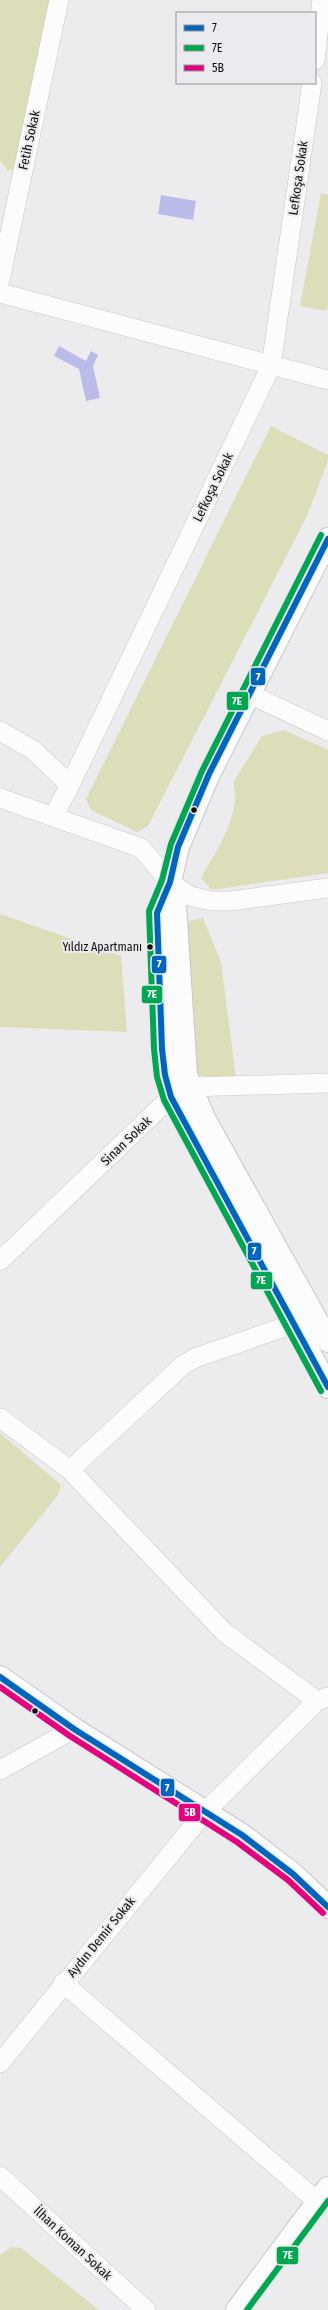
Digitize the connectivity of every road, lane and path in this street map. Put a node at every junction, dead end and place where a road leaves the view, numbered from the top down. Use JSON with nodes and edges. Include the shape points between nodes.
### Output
{"nodes":[{"id":1,"x":59,"y":0,"type":"edge"},
{"id":2,"x":322,"y":0,"type":"edge"},
{"id":3,"x":316,"y":51,"type":"edge"},
{"id":4,"x":312,"y":84,"type":"edge"},
{"id":5,"x":0,"y":280,"type":"edge"},
{"id":6,"x":0,"y":293,"type":"edge"},
{"id":7,"x":270,"y":366,"type":"junction"},
{"id":8,"x":328,"y":380,"type":"edge"},
{"id":9,"x":328,"y":539,"type":"edge"},
{"id":10,"x":249,"y":694,"type":"junction"},
{"id":11,"x":0,"y":731,"type":"edge"},
{"id":12,"x":328,"y":731,"type":"edge"},
{"id":13,"x":70,"y":785,"type":"junction"},
{"id":14,"x":0,"y":798,"type":"edge"},
{"id":15,"x":54,"y":815,"type":"junction"},
{"id":16,"x":170,"y":882,"type":"junction"},
{"id":17,"x":328,"y":888,"type":"edge"},
{"id":18,"x":328,"y":1083,"type":"edge"},
{"id":19,"x":190,"y":1087,"type":"junction"},
{"id":20,"x":171,"y":1097,"type":"junction"},
{"id":21,"x":0,"y":1261,"type":"edge"},
{"id":22,"x":322,"y":1319,"type":"edge"},
{"id":23,"x":293,"y":1324,"type":"junction"},
{"id":24,"x":328,"y":1341,"type":"edge"},
{"id":25,"x":328,"y":1387,"type":"edge"},
{"id":26,"x":0,"y":1418,"type":"edge"},
{"id":27,"x":70,"y":1470,"type":"junction"},
{"id":28,"x":0,"y":1677,"type":"edge"},
{"id":29,"x":323,"y":1699,"type":"edge"},
{"id":30,"x":74,"y":1729,"type":"junction"},
{"id":31,"x":0,"y":1770,"type":"edge"},
{"id":32,"x":204,"y":1813,"type":"junction"},
{"id":33,"x":328,"y":1908,"type":"edge"},
{"id":34,"x":63,"y":1984,"type":"junction"},
{"id":35,"x":0,"y":2063,"type":"edge"},
{"id":36,"x":0,"y":2176,"type":"edge"},
{"id":37,"x":323,"y":2195,"type":"edge"},
{"id":38,"x":146,"y":2310,"type":"edge"},
{"id":39,"x":237,"y":2310,"type":"edge"}],
"edges":[{"from":1,"to":5,"type":"street","name":"Fetih Sokak"},
{"from":2,"to":3,"type":"street"},
{"from":4,"to":7,"type":"street","name":"Lefkoşa Sokak"},
{"from":6,"to":7,"type":"street"},
{"from":7,"to":8,"type":"street"},
{"from":7,"to":13,"type":"street","name":"Lefkoşa Sokak"},
{"from":9,"to":10,"type":"main road"},
{"from":10,"to":12,"type":"street"},
{"from":10,"to":16,"type":"main road","via":[[191,815],[174,860]]},
{"from":11,"to":13,"type":"street","via":[[33,750]]},
{"from":13,"to":15,"type":"street","name":"Lefkoşa Sokak"},
{"from":14,"to":15,"type":"street"},
{"from":15,"to":16,"type":"street","via":[[141,848]]},
{"from":16,"to":17,"type":"street","via":[[190,896],[231,901]]},
{"from":16,"to":19,"type":"main road","via":[[175,904],[183,1048]]},
{"from":16,"to":20,"type":"main road","via":[[157,913],[162,1049]]},
{"from":18,"to":19,"type":"street","name":"Sinan Sokak"},
{"from":19,"to":20,"type":"street","name":"Sinan Sokak"},
{"from":19,"to":22,"type":"main road","via":[[204,1118]]},
{"from":20,"to":21,"type":"street","name":"Sinan Sokak"},
{"from":20,"to":23,"type":"main road"},
{"from":22,"to":24,"type":"main road"},
{"from":23,"to":25,"type":"main road"},
{"from":23,"to":27,"type":"street","via":[[195,1358],[183,1365]]},
{"from":26,"to":27,"type":"street"},
{"from":27,"to":29,"type":"street","via":[[224,1632],[276,1673]]},
{"from":28,"to":30,"type":"main road"},
{"from":29,"to":32,"type":"street","name":"Aydın Demir Sokak"},
{"from":30,"to":31,"type":"street"},
{"from":30,"to":32,"type":"main road"},
{"from":32,"to":33,"type":"main road","via":[[242,1835],[286,1869]]},
{"from":32,"to":34,"type":"street","name":"Aydın Demir Sokak"},
{"from":34,"to":35,"type":"street","name":"Aydın Demir Sokak"},
{"from":34,"to":37,"type":"street"},
{"from":36,"to":38,"type":"street","name":"İlhan Koman Sokak"},
{"from":37,"to":39,"type":"main road"}]}
